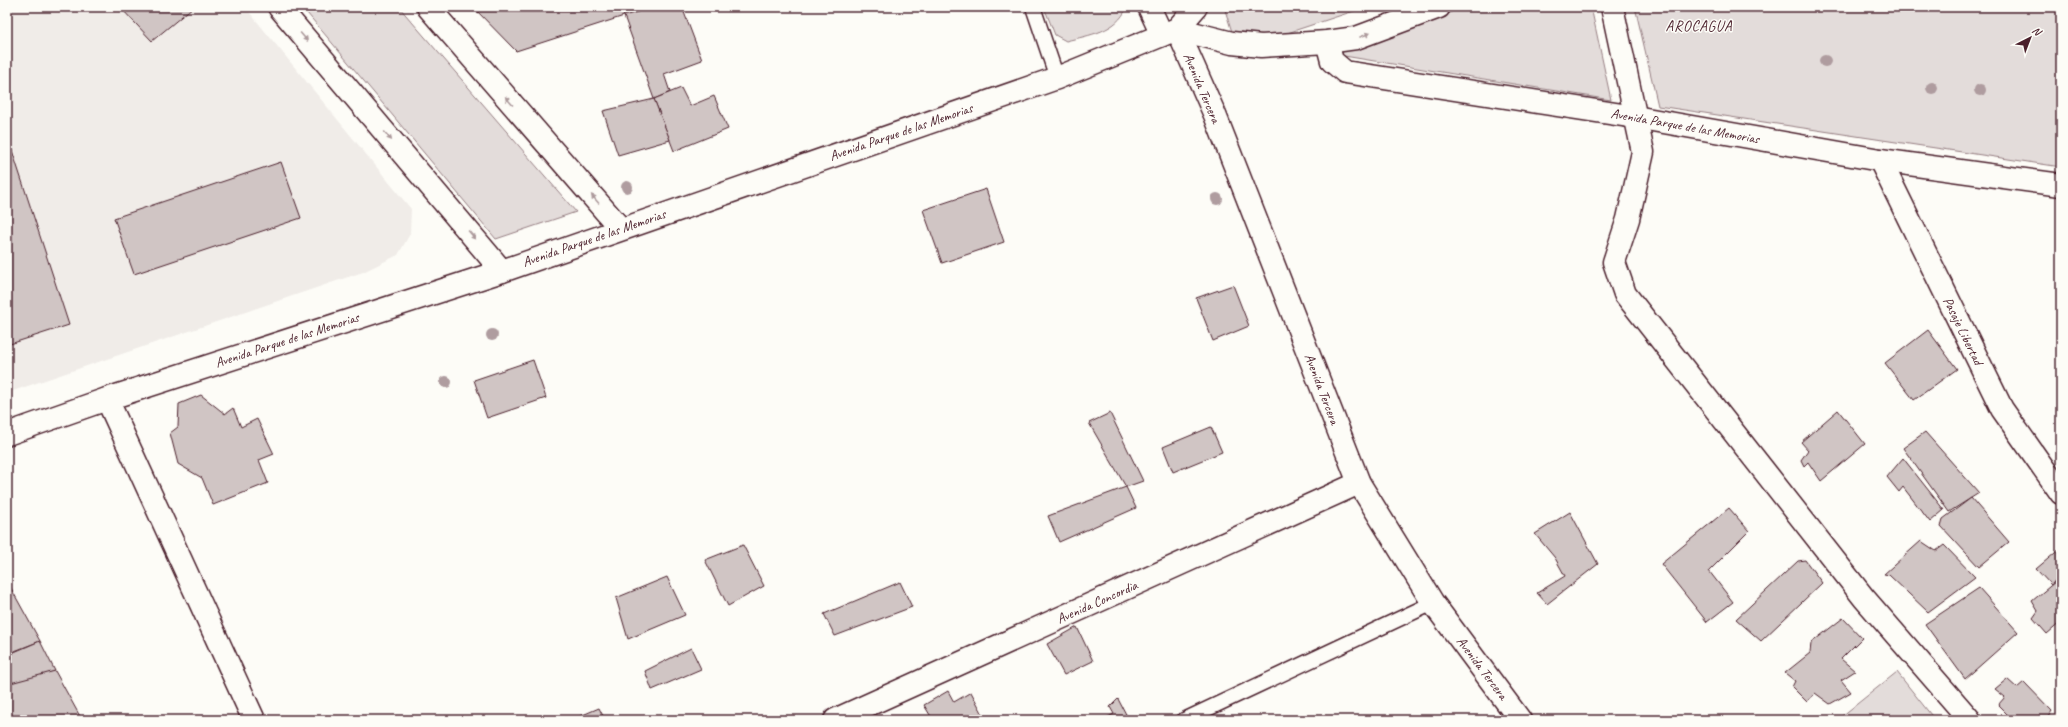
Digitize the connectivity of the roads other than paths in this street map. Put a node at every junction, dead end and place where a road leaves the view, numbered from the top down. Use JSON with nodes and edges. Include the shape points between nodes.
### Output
{"nodes":[{"id":1,"x":278,"y":7,"type":"edge"},
{"id":2,"x":428,"y":7,"type":"edge"},
{"id":3,"x":1033,"y":7,"type":"edge"},
{"id":4,"x":1149,"y":7,"type":"edge"},
{"id":5,"x":1196,"y":7,"type":"edge"},
{"id":6,"x":1439,"y":7,"type":"edge"},
{"id":7,"x":1612,"y":7,"type":"edge"},
{"id":8,"x":1170,"y":32,"type":"junction"},
{"id":9,"x":1327,"y":42,"type":"junction"},
{"id":10,"x":1057,"y":78,"type":"junction"},
{"id":11,"x":1635,"y":117,"type":"junction"},
{"id":12,"x":1880,"y":160,"type":"junction"},
{"id":13,"x":2061,"y":185,"type":"edge"},
{"id":14,"x":620,"y":228,"type":"junction"},
{"id":15,"x":502,"y":271,"type":"junction"},
{"id":16,"x":107,"y":399,"type":"junction"},
{"id":17,"x":7,"y":434,"type":"edge"},
{"id":18,"x":1359,"y":483,"type":"junction"},
{"id":19,"x":2061,"y":493,"type":"edge"},
{"id":20,"x":1434,"y":603,"type":"junction"},
{"id":21,"x":254,"y":720,"type":"edge"},
{"id":22,"x":835,"y":720,"type":"edge"},
{"id":23,"x":1184,"y":720,"type":"edge"},
{"id":24,"x":1520,"y":720,"type":"edge"},
{"id":25,"x":1970,"y":720,"type":"edge"}],
"edges":[{"from":1,"to":15,"type":"street","one_way":true},
{"from":14,"to":2,"type":"street","one_way":true},
{"from":3,"to":10,"type":"lane"},
{"from":4,"to":8,"type":"street","name":"Avenida Tercera"},
{"from":5,"to":8,"type":"street"},
{"from":9,"to":6,"type":"street","one_way":true,"via":[[1356,38]]},
{"from":7,"to":11,"type":"street"},
{"from":8,"to":9,"type":"street","via":[[1261,46]]},
{"from":8,"to":10,"type":"street","name":"Avenida Parque de las Memorias"},
{"from":8,"to":18,"type":"street","name":"Avenida Tercera","via":[[1215,115]]},
{"from":9,"to":11,"type":"street","name":"Avenida Parque de las Memorias","via":[[1332,61],[1345,72]]},
{"from":10,"to":14,"type":"street","name":"Avenida Parque de las Memorias"},
{"from":11,"to":12,"type":"street","name":"Avenida Parque de las Memorias"},
{"from":11,"to":25,"type":"street","via":[[1643,152],[1628,219],[1614,262],[1625,294],[1864,598]]},
{"from":12,"to":13,"type":"street","name":"Avenida Parque de las Memorias"},
{"from":12,"to":19,"type":"street","name":"Pasaje Libertad","via":[[2002,409]]},
{"from":14,"to":15,"type":"street","name":"Avenida Parque de las Memorias"},
{"from":15,"to":16,"type":"street","name":"Avenida Parque de las Memorias"},
{"from":16,"to":17,"type":"street","name":"Avenida Parque de las Memorias"},
{"from":16,"to":21,"type":"street"},
{"from":18,"to":20,"type":"street","name":"Avenida Tercera"},
{"from":18,"to":22,"type":"street","name":"Avenida Concordia"},
{"from":20,"to":23,"type":"lane"},
{"from":20,"to":24,"type":"street","name":"Avenida Tercera"}]}
